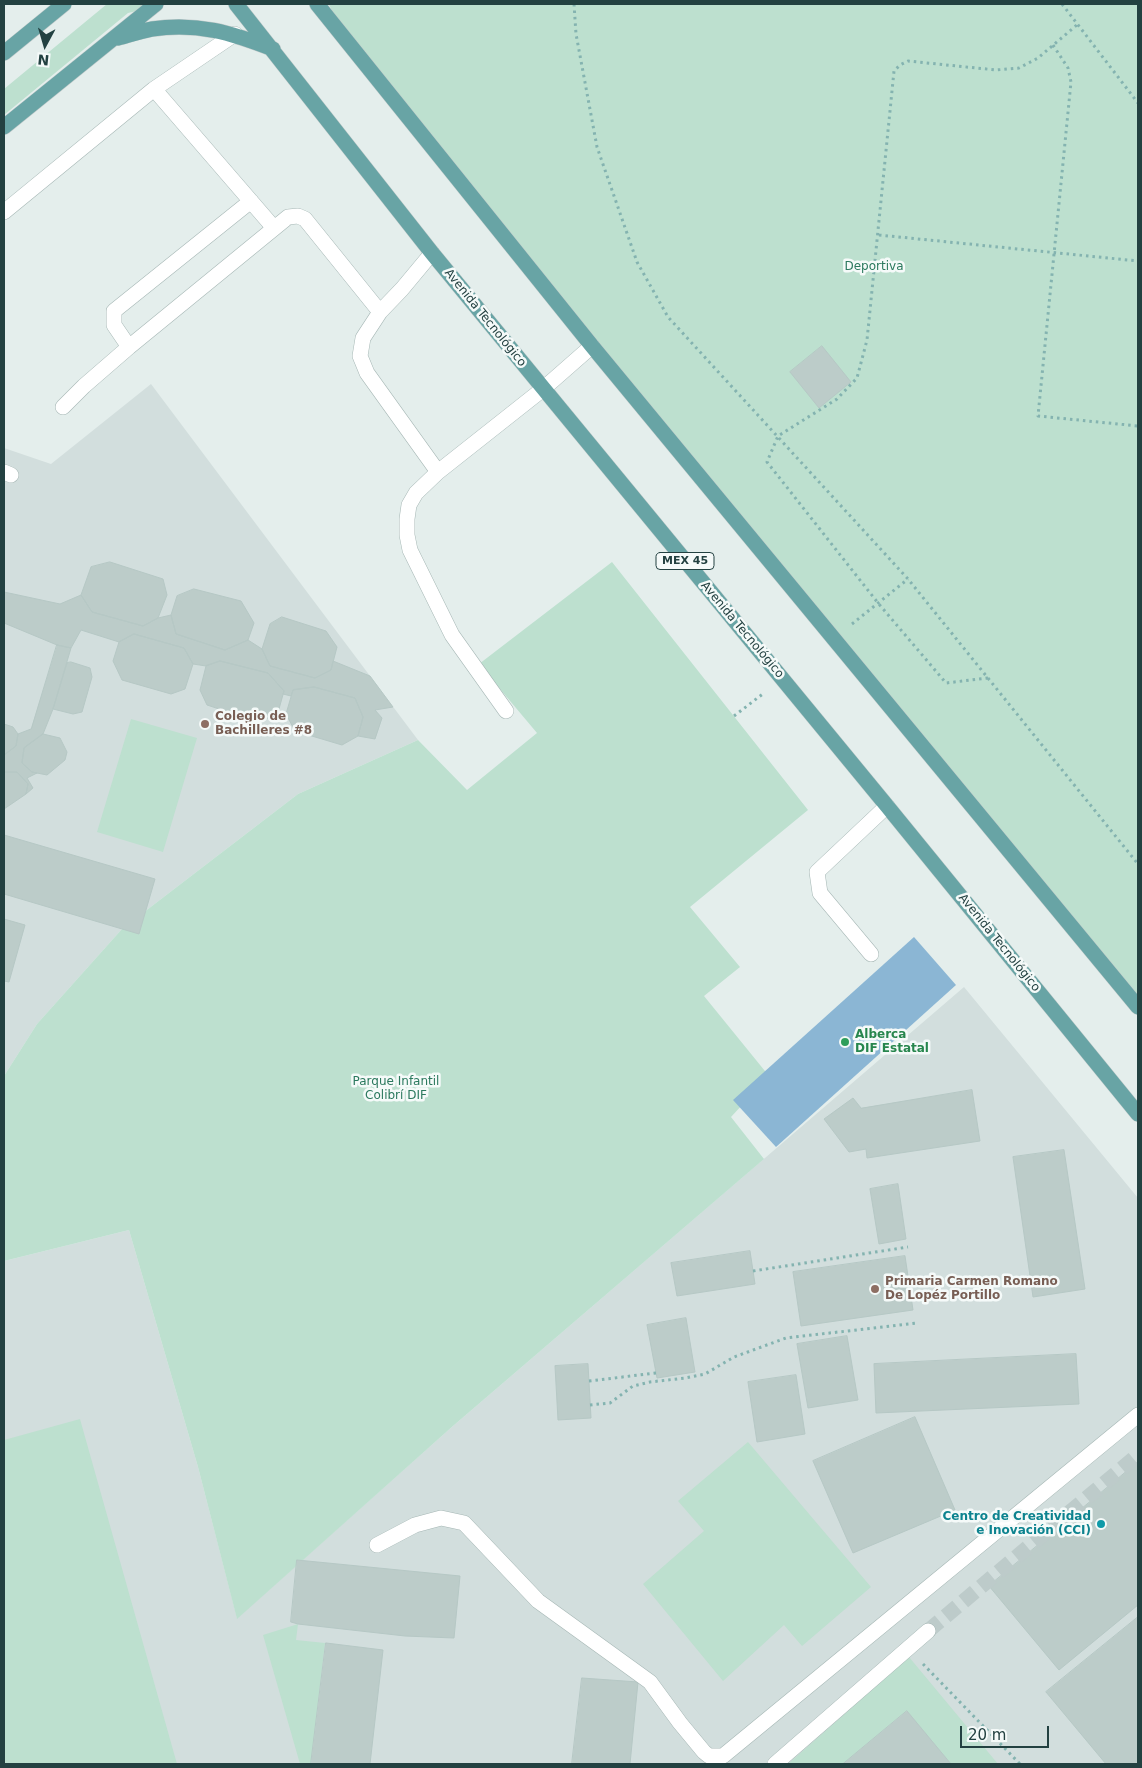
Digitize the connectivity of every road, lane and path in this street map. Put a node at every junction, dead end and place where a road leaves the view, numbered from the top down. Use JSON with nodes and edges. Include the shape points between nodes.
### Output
{"nodes":[{"id":1,"x":64,"y":4,"type":"edge"},
{"id":2,"x":156,"y":4,"type":"edge"},
{"id":3,"x":236,"y":4,"type":"edge"},
{"id":4,"x":317,"y":4,"type":"edge"},
{"id":5,"x":330,"y":4,"type":"edge"},
{"id":6,"x":574,"y":4,"type":"edge"},
{"id":7,"x":1062,"y":4,"type":"edge"},
{"id":8,"x":1078,"y":24,"type":"junction"},
{"id":9,"x":340,"y":32,"type":"junction"},
{"id":10,"x":235,"y":34,"type":"junction"},
{"id":11,"x":112,"y":40,"type":"junction"},
{"id":12,"x":1054,"y":45,"type":"junction"},
{"id":13,"x":273,"y":49,"type":"junction"},
{"id":14,"x":4,"y":53,"type":"edge"},
{"id":15,"x":154,"y":89,"type":"junction"},
{"id":16,"x":1138,"y":103,"type":"edge"},
{"id":17,"x":4,"y":127,"type":"edge"},
{"id":18,"x":250,"y":201,"type":"junction"},
{"id":19,"x":4,"y":212,"type":"edge"},
{"id":20,"x":274,"y":228,"type":"junction"},
{"id":21,"x":879,"y":235,"type":"junction"},
{"id":22,"x":432,"y":253,"type":"junction"},
{"id":23,"x":1054,"y":253,"type":"junction"},
{"id":24,"x":1138,"y":261,"type":"edge"},
{"id":25,"x":380,"y":312,"type":"junction"},
{"id":26,"x":592,"y":346,"type":"junction"},
{"id":27,"x":129,"y":347,"type":"junction"},
{"id":28,"x":543,"y":389,"type":"junction"},
{"id":29,"x":63,"y":407,"type":"dead end"},
{"id":30,"x":1138,"y":426,"type":"edge"},
{"id":31,"x":778,"y":436,"type":"junction"},
{"id":32,"x":438,"y":472,"type":"junction"},
{"id":33,"x":908,"y":579,"type":"junction"},
{"id":34,"x":878,"y":603,"type":"junction"},
{"id":35,"x":834,"y":638,"type":"junction"},
{"id":36,"x":782,"y":678,"type":"junction"},
{"id":37,"x":988,"y":678,"type":"junction"},
{"id":38,"x":506,"y":711,"type":"dead end"},
{"id":39,"x":734,"y":716,"type":"dead end"},
{"id":40,"x":887,"y":806,"type":"junction"},
{"id":41,"x":1138,"y":864,"type":"edge"},
{"id":42,"x":871,"y":954,"type":"dead end"},
{"id":43,"x":1138,"y":1007,"type":"edge"},
{"id":44,"x":1138,"y":1114,"type":"edge"},
{"id":45,"x":908,"y":1247,"type":"dead end"},
{"id":46,"x":753,"y":1271,"type":"dead end"},
{"id":47,"x":917,"y":1323,"type":"dead end"},
{"id":48,"x":656,"y":1374,"type":"dead end"},
{"id":49,"x":589,"y":1381,"type":"dead end"},
{"id":50,"x":590,"y":1405,"type":"dead end"},
{"id":51,"x":1138,"y":1415,"type":"edge"},
{"id":52,"x":376,"y":1545,"type":"dead end"},
{"id":53,"x":928,"y":1632,"type":"tunnel mouth"},
{"id":54,"x":909,"y":1649,"type":"junction"},
{"id":55,"x":775,"y":1764,"type":"edge"},
{"id":56,"x":1020,"y":1764,"type":"edge"}],
"edges":[{"from":1,"to":14,"type":"main road"},
{"from":2,"to":11,"type":"main road"},
{"from":3,"to":13,"type":"main road","name":"Avenida Tecnológico","number":"MEX 45"},
{"from":4,"to":9,"type":"main road"},
{"from":5,"to":9,"type":"main road"},
{"from":6,"to":31,"type":"path","via":[[576,34],[597,147],[637,262],[668,317]]},
{"from":7,"to":8,"type":"path"},
{"from":8,"to":12,"type":"path"},
{"from":8,"to":16,"type":"path"},
{"from":9,"to":26,"type":"main road"},
{"from":10,"to":11,"type":"main road","via":[[194,27],[152,29]]},
{"from":10,"to":13,"type":"main road"},
{"from":10,"to":15,"type":"lane"},
{"from":11,"to":17,"type":"main road"},
{"from":12,"to":21,"type":"path","via":[[1019,68],[996,70],[908,61],[894,71]]},
{"from":12,"to":23,"type":"path","via":[[1068,68],[1071,82]]},
{"from":13,"to":22,"type":"main road","name":"Avenida Tecnológico","number":"MEX 45"},
{"from":15,"to":18,"type":"lane"},
{"from":15,"to":19,"type":"lane"},
{"from":18,"to":20,"type":"lane"},
{"from":18,"to":27,"type":"lane","via":[[114,311],[114,325]]},
{"from":20,"to":25,"type":"lane","via":[[288,217],[305,219]]},
{"from":20,"to":27,"type":"lane"},
{"from":21,"to":23,"type":"path"},
{"from":21,"to":31,"type":"path","via":[[867,340],[857,378],[837,399]]},
{"from":22,"to":25,"type":"lane"},
{"from":22,"to":28,"type":"main road","name":"Avenida Tecnológico","number":"MEX 45"},
{"from":23,"to":24,"type":"path"},
{"from":23,"to":30,"type":"path","via":[[1038,416]]},
{"from":25,"to":32,"type":"lane","via":[[363,338],[360,356],[367,373]]},
{"from":26,"to":28,"type":"lane"},
{"from":26,"to":35,"type":"main road"},
{"from":27,"to":29,"type":"lane"},
{"from":28,"to":32,"type":"lane"},
{"from":28,"to":36,"type":"main road","name":"Avenida Tecnológico","number":"MEX 45"},
{"from":31,"to":33,"type":"path"},
{"from":31,"to":34,"type":"path","via":[[767,462]]},
{"from":32,"to":38,"type":"lane","via":[[416,493],[409,505],[407,535],[410,550],[452,636]]},
{"from":33,"to":34,"type":"path"},
{"from":33,"to":37,"type":"path"},
{"from":34,"to":35,"type":"path"},
{"from":34,"to":37,"type":"path","via":[[946,683]]},
{"from":35,"to":43,"type":"main road"},
{"from":36,"to":39,"type":"path"},
{"from":36,"to":40,"type":"main road","name":"Avenida Tecnológico","number":"MEX 45"},
{"from":37,"to":41,"type":"path"},
{"from":40,"to":42,"type":"lane","via":[[817,872],[820,893]]},
{"from":40,"to":44,"type":"main road","name":"Avenida Tecnológico","number":"MEX 45"},
{"from":45,"to":46,"type":"path"},
{"from":47,"to":50,"type":"path","via":[[786,1338],[734,1357],[705,1374],[633,1386],[610,1403]]},
{"from":48,"to":49,"type":"path"},
{"from":51,"to":52,"type":"lane","via":[[723,1756],[709,1756],[704,1752],[650,1682],[538,1601],[464,1523],[441,1518],[416,1525]]},
{"from":53,"to":54,"type":"lane"},
{"from":54,"to":55,"type":"lane"},
{"from":54,"to":56,"type":"path"}]}
